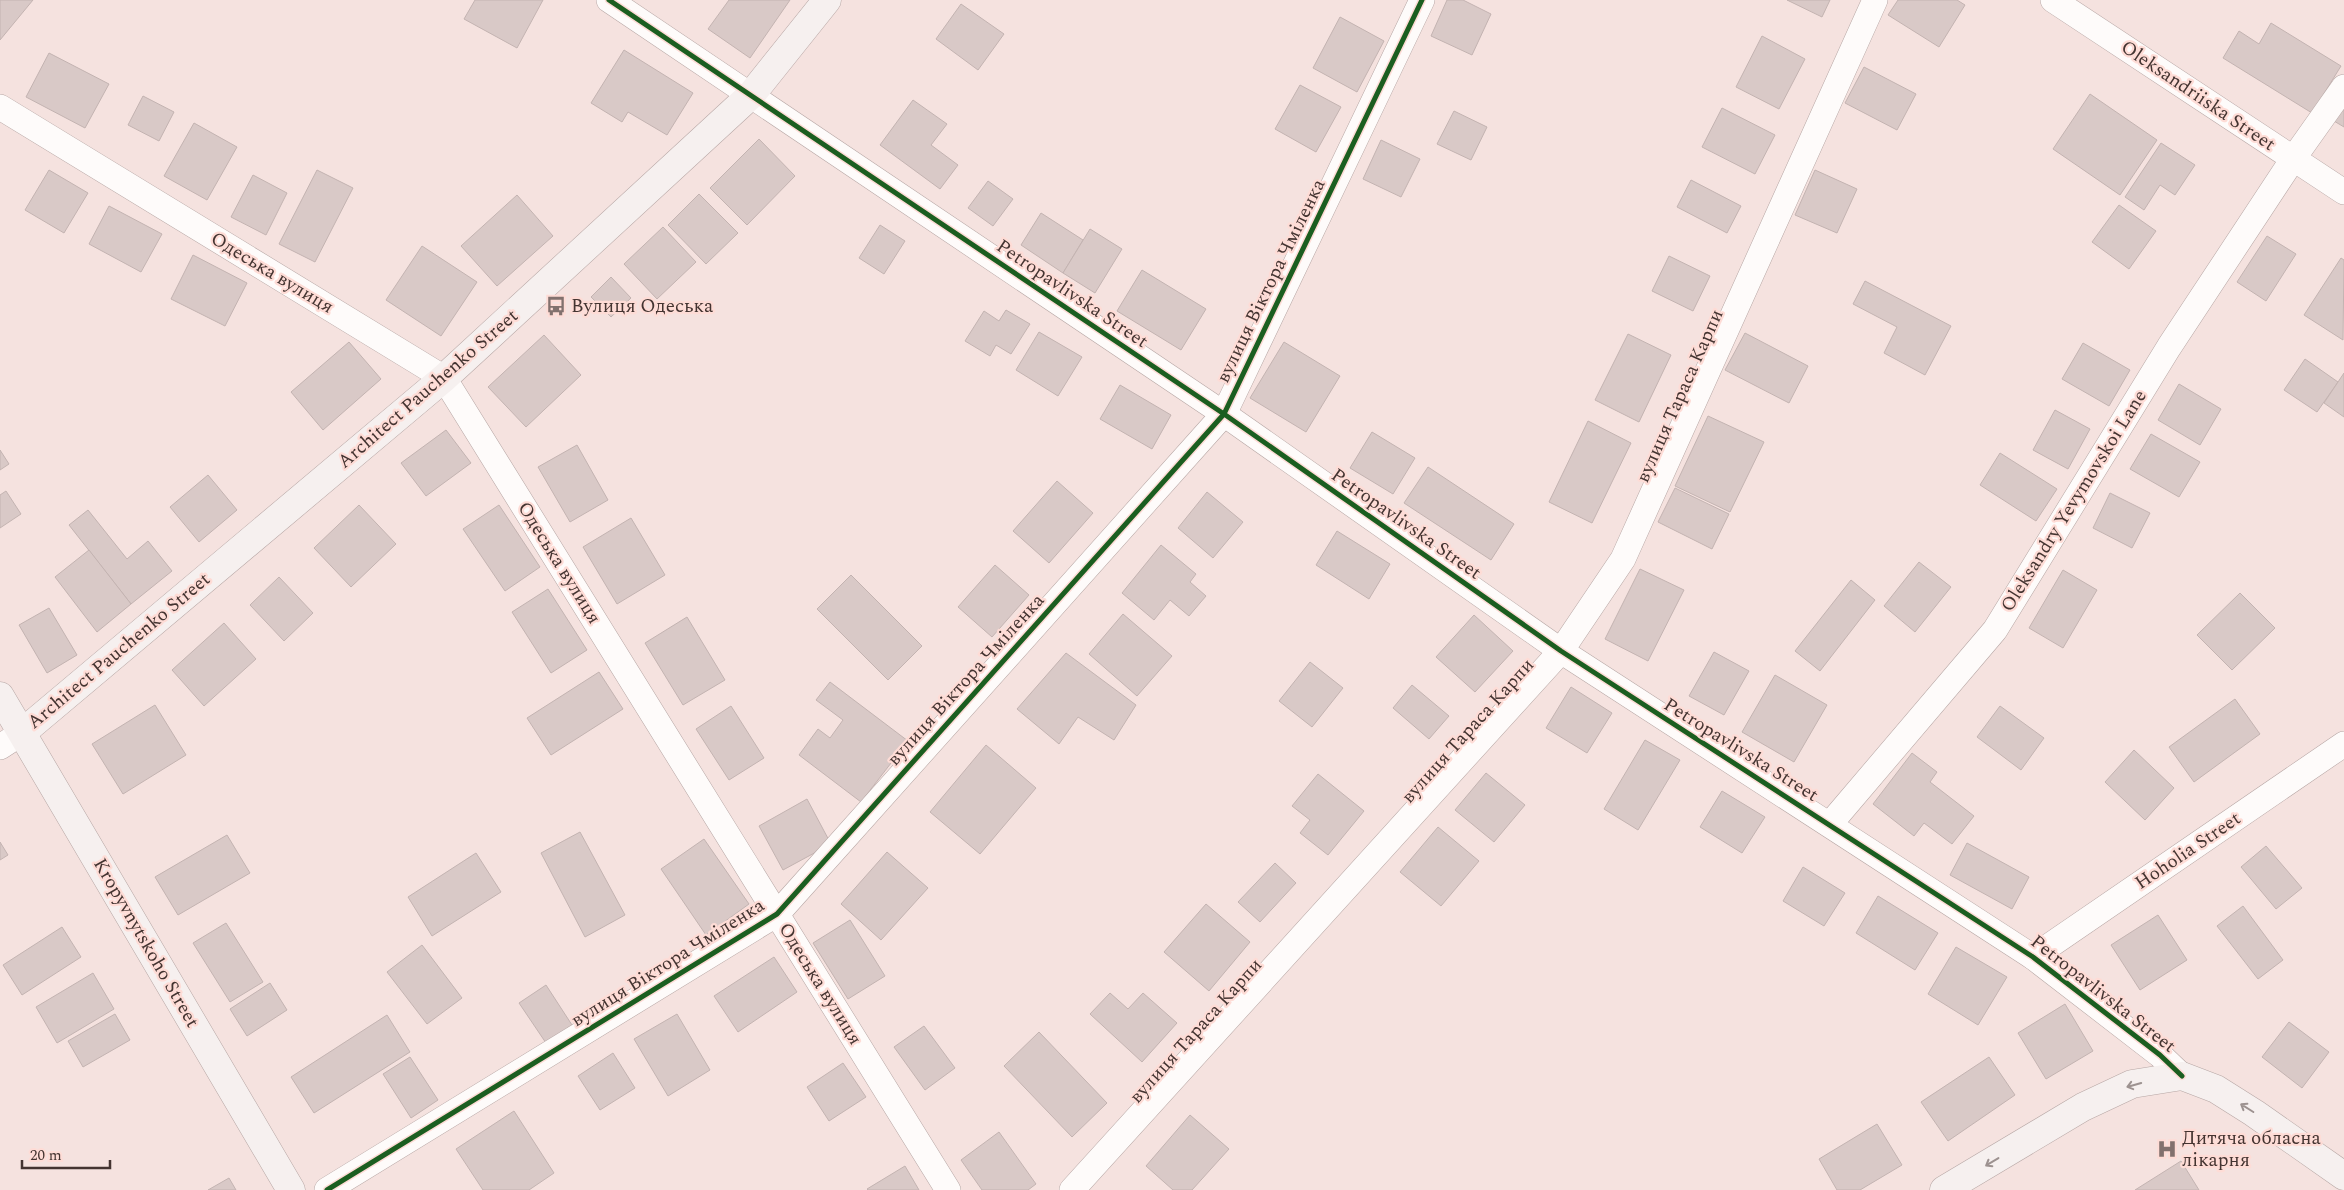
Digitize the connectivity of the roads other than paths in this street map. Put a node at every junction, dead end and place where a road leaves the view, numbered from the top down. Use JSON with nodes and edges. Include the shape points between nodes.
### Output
{"nodes":[{"id":1,"x":609,"y":0,"type":"edge"},
{"id":2,"x":827,"y":0,"type":"edge"},
{"id":3,"x":1422,"y":0,"type":"edge"},
{"id":4,"x":1875,"y":0,"type":"edge"},
{"id":5,"x":2053,"y":0,"type":"edge"},
{"id":6,"x":2344,"y":87,"type":"edge"},
{"id":7,"x":751,"y":95,"type":"junction"},
{"id":8,"x":0,"y":107,"type":"edge"},
{"id":9,"x":2293,"y":159,"type":"junction"},
{"id":10,"x":2344,"y":192,"type":"edge"},
{"id":11,"x":444,"y":378,"type":"junction"},
{"id":12,"x":1224,"y":414,"type":"junction"},
{"id":13,"x":1561,"y":651,"type":"junction"},
{"id":14,"x":0,"y":696,"type":"edge"},
{"id":15,"x":23,"y":732,"type":"junction"},
{"id":16,"x":2344,"y":744,"type":"edge"},
{"id":17,"x":0,"y":748,"type":"edge"},
{"id":18,"x":1830,"y":824,"type":"junction"},
{"id":19,"x":777,"y":914,"type":"junction"},
{"id":20,"x":2033,"y":957,"type":"junction"},
{"id":21,"x":2182,"y":1076,"type":"junction"},
{"id":22,"x":2344,"y":1176,"type":"edge"},
{"id":23,"x":291,"y":1190,"type":"edge"},
{"id":24,"x":327,"y":1190,"type":"edge"},
{"id":25,"x":948,"y":1190,"type":"edge"},
{"id":26,"x":1072,"y":1190,"type":"edge"},
{"id":27,"x":1944,"y":1190,"type":"edge"}],
"edges":[{"from":1,"to":7,"type":"street","name":"Petropavlivska Street"},
{"from":2,"to":7,"type":"street","name":"Architect Pauchenko Street"},
{"from":3,"to":12,"type":"street","name":"вулиця Віктора Чміленка"},
{"from":4,"to":13,"type":"street","name":"вулиця Тараса Карпи","via":[[1623,559]]},
{"from":5,"to":9,"type":"street","name":"Oleksandriiska Street"},
{"from":6,"to":9,"type":"street","name":"Oleksandry Yevymovskoi Lane"},
{"from":7,"to":11,"type":"street","name":"Architect Pauchenko Street"},
{"from":7,"to":12,"type":"street","name":"Petropavlivska Street"},
{"from":8,"to":11,"type":"street","name":"Одеська вулиця"},
{"from":9,"to":10,"type":"street","name":"Oleksandriiska Street"},
{"from":9,"to":18,"type":"street","name":"Oleksandry Yevymovskoi Lane","via":[[2169,347],[1994,630]]},
{"from":11,"to":15,"type":"street","name":"Architect Pauchenko Street"},
{"from":11,"to":19,"type":"street","name":"Одеська вулиця"},
{"from":12,"to":13,"type":"street","name":"Petropavlivska Street"},
{"from":12,"to":19,"type":"street","name":"вулиця Віктора Чміленка"},
{"from":13,"to":18,"type":"street","name":"Petropavlivska Street"},
{"from":13,"to":26,"type":"street","name":"вулиця Тараса Карпи"},
{"from":14,"to":15,"type":"street","name":"Kropyvnytskoho Street"},
{"from":15,"to":17,"type":"street","name":"Architect Pauchenko Street"},
{"from":15,"to":23,"type":"street","name":"Kropyvnytskoho Street"},
{"from":16,"to":20,"type":"street","name":"Hoholia Street"},
{"from":18,"to":20,"type":"street","name":"Petropavlivska Street"},
{"from":19,"to":24,"type":"street","name":"вулиця Віктора Чміленка"},
{"from":19,"to":25,"type":"street","name":"Одеська вулиця"},
{"from":20,"to":21,"type":"street","name":"Petropavlivska Street","via":[[2160,1055]]},
{"from":22,"to":21,"type":"street","name":"Petropavlivska Street","one_way":true,"via":[[2247,1108],[2216,1089]]},
{"from":21,"to":27,"type":"street","one_way":true,"via":[[2132,1084],[2083,1107]]}]}
